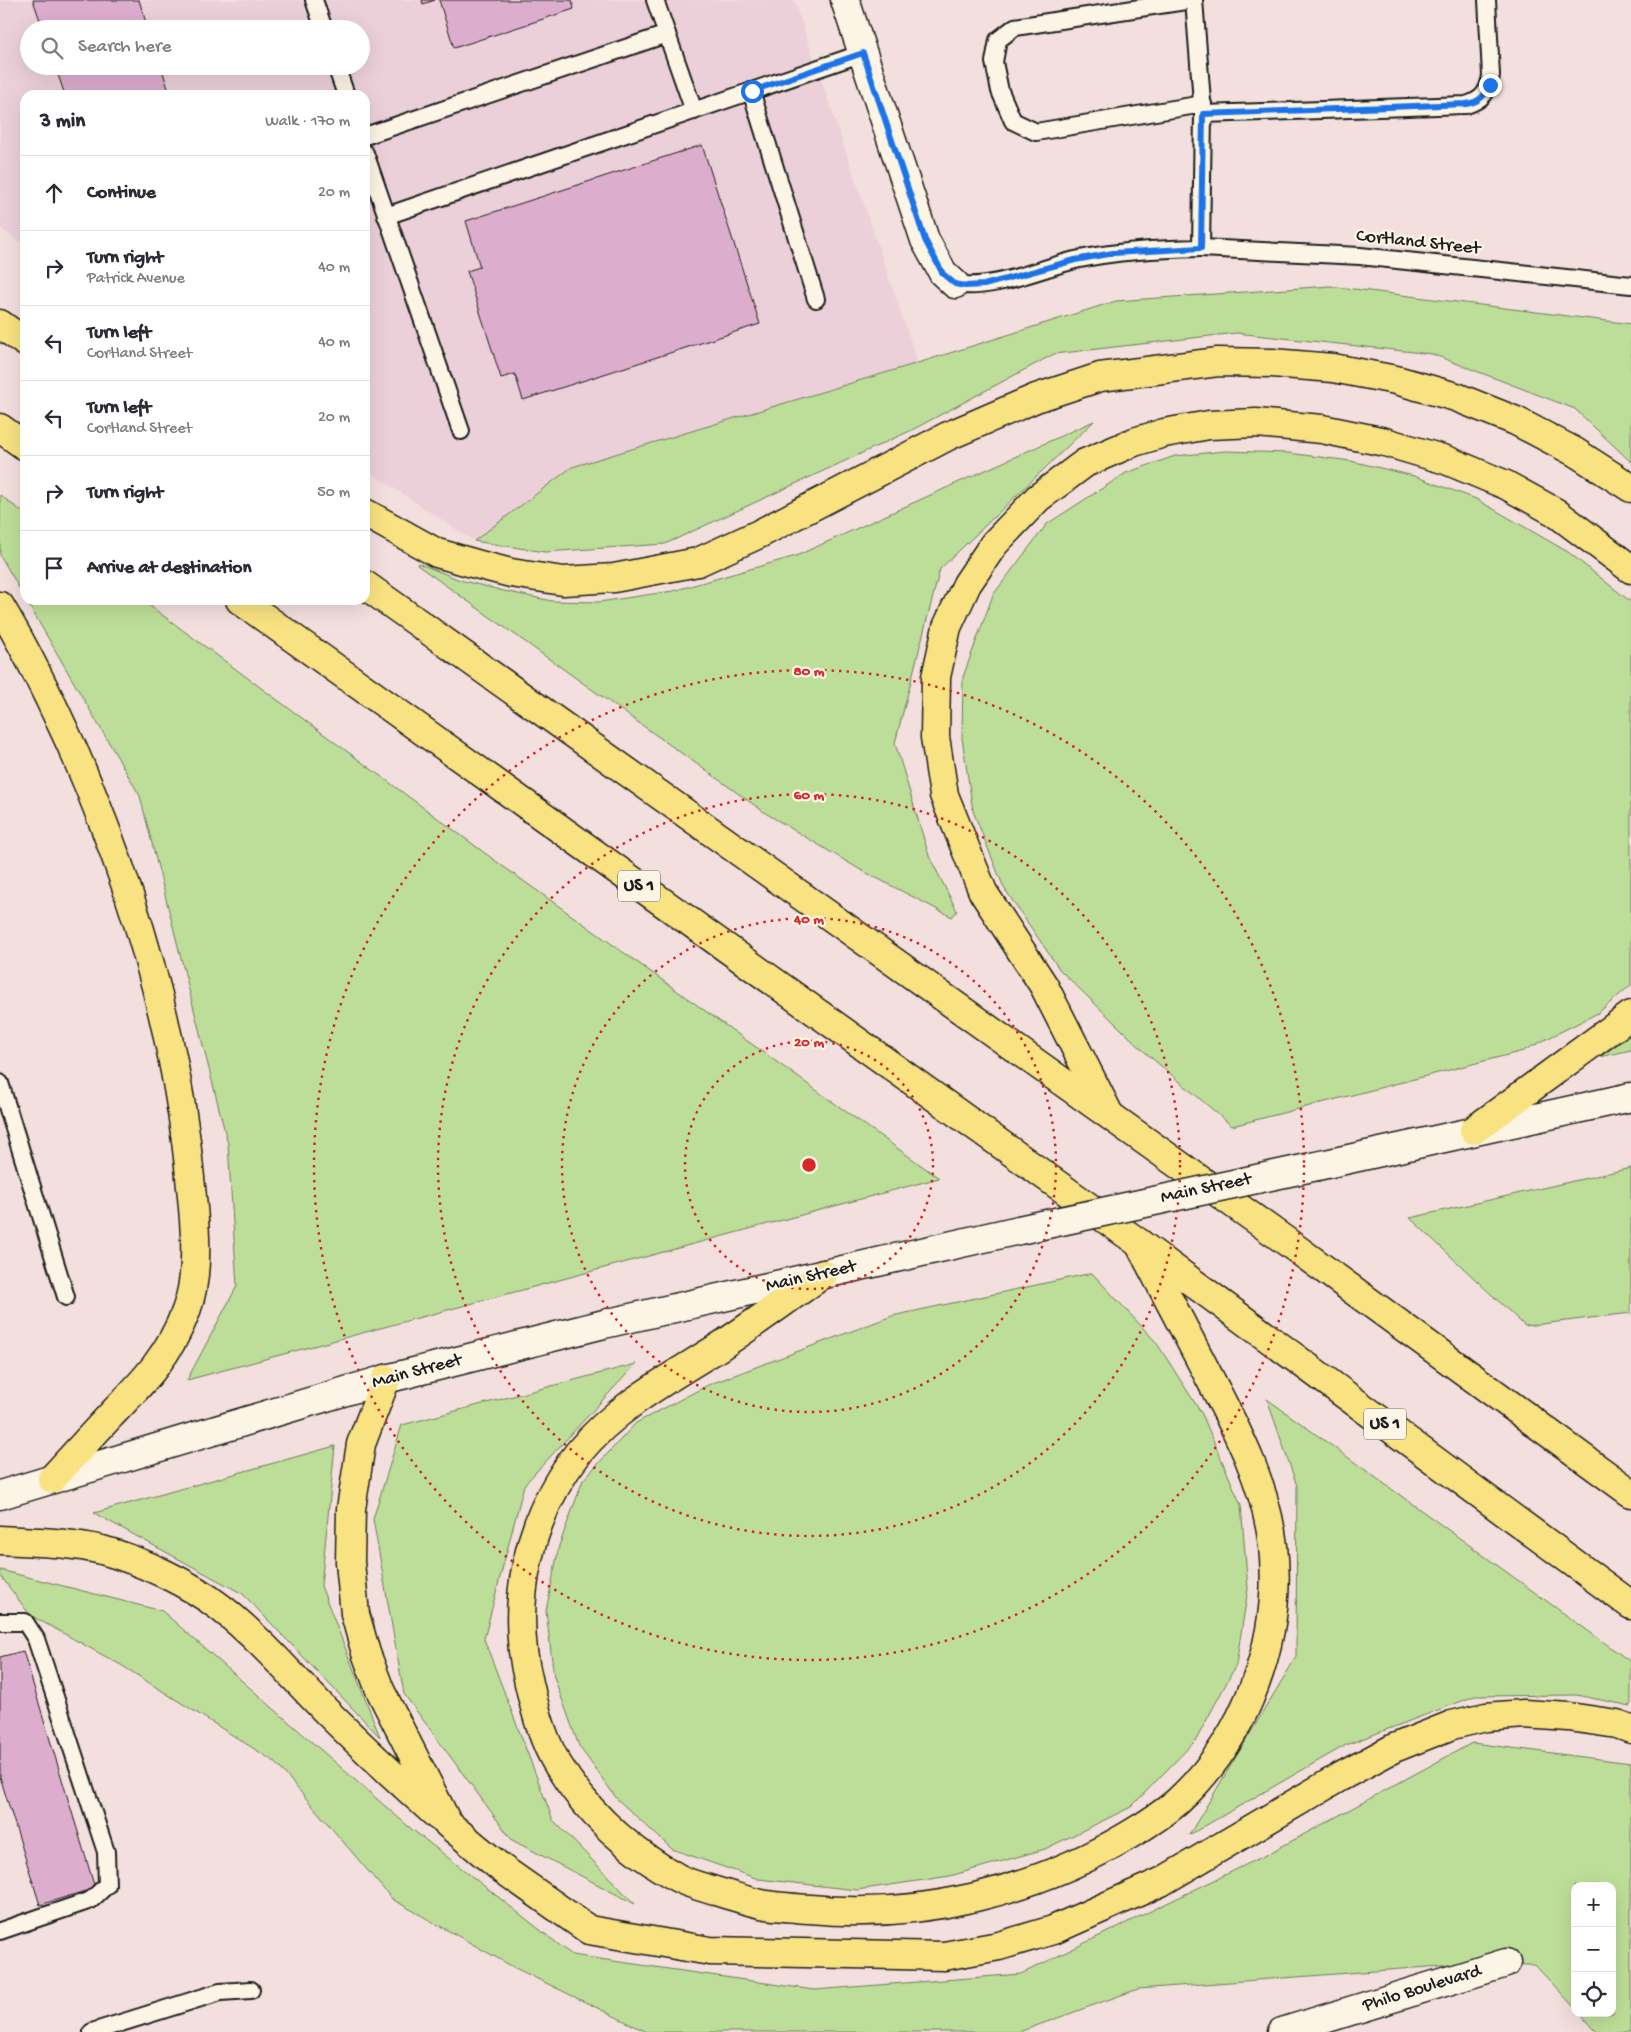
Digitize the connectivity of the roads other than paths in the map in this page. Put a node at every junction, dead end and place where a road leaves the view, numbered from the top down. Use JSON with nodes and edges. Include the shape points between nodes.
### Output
{"nodes":[{"id":1,"x":314,"y":0,"type":"edge"},
{"id":2,"x":655,"y":0,"type":"edge"},
{"id":3,"x":845,"y":0,"type":"edge"},
{"id":4,"x":1193,"y":0,"type":"edge"},
{"id":5,"x":1487,"y":0,"type":"edge"},
{"id":6,"x":321,"y":20,"type":"edge"},
{"id":7,"x":667,"y":34,"type":"junction"},
{"id":8,"x":863,"y":53,"type":"junction"},
{"id":9,"x":339,"y":75,"type":"edge"},
{"id":10,"x":344,"y":90,"type":"edge"},
{"id":11,"x":752,"y":91,"type":"junction"},
{"id":12,"x":1203,"y":109,"type":"junction"},
{"id":13,"x":694,"y":111,"type":"junction"},
{"id":14,"x":370,"y":134,"type":"edge"},
{"id":15,"x":370,"y":168,"type":"edge"},
{"id":16,"x":386,"y":216,"type":"junction"},
{"id":17,"x":1201,"y":248,"type":"junction"},
{"id":18,"x":955,"y":284,"type":"joint"},
{"id":19,"x":1631,"y":285,"type":"edge"},
{"id":20,"x":816,"y":299,"type":"dead end"},
{"id":21,"x":0,"y":324,"type":"edge"},
{"id":22,"x":20,"y":338,"type":"edge"},
{"id":23,"x":0,"y":428,"type":"edge"},
{"id":24,"x":461,"y":431,"type":"dead end"},
{"id":25,"x":20,"y":442,"type":"edge"},
{"id":26,"x":1631,"y":488,"type":"edge"},
{"id":27,"x":370,"y":516,"type":"edge"},
{"id":28,"x":1631,"y":569,"type":"edge"},
{"id":29,"x":370,"y":589,"type":"edge"},
{"id":30,"x":247,"y":605,"type":"edge"},
{"id":31,"x":0,"y":606,"type":"edge"},
{"id":32,"x":1631,"y":1015,"type":"edge"},
{"id":33,"x":0,"y":1083,"type":"edge"},
{"id":34,"x":1631,"y":1097,"type":"edge"},
{"id":35,"x":1110,"y":1116,"type":"junction"},
{"id":36,"x":1474,"y":1130,"type":"junction"},
{"id":37,"x":1140,"y":1243,"type":"junction"},
{"id":38,"x":823,"y":1274,"type":"junction"},
{"id":39,"x":66,"y":1297,"type":"dead end"},
{"id":40,"x":386,"y":1379,"type":"junction"},
{"id":41,"x":52,"y":1478,"type":"junction"},
{"id":42,"x":1631,"y":1493,"type":"edge"},
{"id":43,"x":0,"y":1495,"type":"edge"},
{"id":44,"x":0,"y":1540,"type":"edge"},
{"id":45,"x":1631,"y":1605,"type":"edge"},
{"id":46,"x":0,"y":1622,"type":"edge"},
{"id":47,"x":1631,"y":1729,"type":"edge"},
{"id":48,"x":448,"y":1824,"type":"junction"},
{"id":49,"x":0,"y":1931,"type":"edge"},
{"id":50,"x":1506,"y":1963,"type":"dead end"},
{"id":51,"x":251,"y":1990,"type":"dead end"},
{"id":52,"x":92,"y":2032,"type":"edge"},
{"id":53,"x":1282,"y":2032,"type":"edge"}],
"edges":[{"from":1,"to":6,"type":"lane"},
{"from":2,"to":7,"type":"lane"},
{"from":3,"to":8,"type":"main road"},
{"from":4,"to":12,"type":"lane"},
{"from":4,"to":12,"type":"lane","via":[[1015,26],[998,40],[994,62],[1000,92],[1013,121],[1036,132]]},
{"from":5,"to":12,"type":"lane","via":[[1490,85],[1485,96],[1475,102]]},
{"from":7,"to":13,"type":"lane"},
{"from":7,"to":14,"type":"lane"},
{"from":8,"to":11,"type":"lane"},
{"from":8,"to":18,"type":"main road","via":[[925,240],[943,274]]},
{"from":9,"to":10,"type":"lane"},
{"from":11,"to":13,"type":"lane"},
{"from":11,"to":20,"type":"lane"},
{"from":12,"to":17,"type":"lane"},
{"from":13,"to":16,"type":"lane"},
{"from":15,"to":16,"type":"lane"},
{"from":16,"to":24,"type":"lane"},
{"from":17,"to":18,"type":"lane","name":"Cortland Street","via":[[1113,253],[984,285]]},
{"from":17,"to":19,"type":"lane","name":"Cortland Street","via":[[1360,256]]},
{"from":21,"to":22,"type":"highway"},
{"from":23,"to":25,"type":"highway"},
{"from":26,"to":27,"type":"highway","via":[[1575,452],[1516,421],[1456,397],[1396,380],[1333,368],[1218,362],[1100,377],[1036,398],[948,436],[698,562],[614,578],[563,581],[511,573],[437,553]]},
{"from":28,"to":35,"type":"highway","via":[[1554,512],[1506,485],[1446,460],[1385,442],[1322,429],[1256,423],[1209,425],[1164,433],[1085,463],[1038,498],[994,544],[967,584],[947,627],[936,677],[935,737],[944,795],[983,892],[1044,986]]},
{"from":29,"to":35,"type":"highway"},
{"from":30,"to":37,"type":"highway","number":"US 1"},
{"from":31,"to":41,"type":"highway","via":[[57,713],[93,796],[150,959],[188,1148],[195,1227],[195,1266],[187,1308],[167,1351],[136,1390]]},
{"from":32,"to":36,"type":"highway"},
{"from":33,"to":39,"type":"lane"},
{"from":34,"to":36,"type":"main road","name":"Main Street"},
{"from":35,"to":42,"type":"highway"},
{"from":36,"to":38,"type":"main road","name":"Main Street","bridge":true},
{"from":37,"to":38,"type":"highway","via":[[1240,1437],[1260,1487],[1272,1543],[1275,1583],[1264,1658],[1246,1706],[1226,1748],[1198,1782],[1155,1820],[1105,1849],[1052,1874],[992,1892],[931,1905],[879,1911],[830,1911],[762,1904],[681,1881],[628,1845],[590,1808],[556,1762],[536,1714],[523,1660],[524,1571],[537,1528],[557,1483],[581,1450],[614,1417],[662,1381],[719,1347]]},
{"from":37,"to":45,"type":"highway","number":"US 1"},
{"from":38,"to":40,"type":"main road","name":"Main Street","via":[[604,1324]]},
{"from":40,"to":41,"type":"main road","name":"Main Street"},
{"from":40,"to":48,"type":"highway","via":[[361,1444],[352,1509],[350,1562],[355,1614],[380,1690]]},
{"from":41,"to":43,"type":"main road","name":"Main Street"},
{"from":44,"to":48,"type":"highway","via":[[102,1550],[192,1588],[228,1614],[383,1768]]},
{"from":46,"to":49,"type":"lane","via":[[25,1622],[36,1640],[106,1852],[107,1885],[91,1900]]},
{"from":47,"to":48,"type":"highway","via":[[1569,1717],[1524,1714],[1486,1717],[1452,1725],[1394,1748],[1162,1882],[1116,1903],[999,1946],[944,1956],[710,1951],[589,1930],[501,1868]]},
{"from":50,"to":53,"type":"main road","name":"Philo Boulevard"},
{"from":51,"to":52,"type":"lane","via":[[220,1992]]}]}
